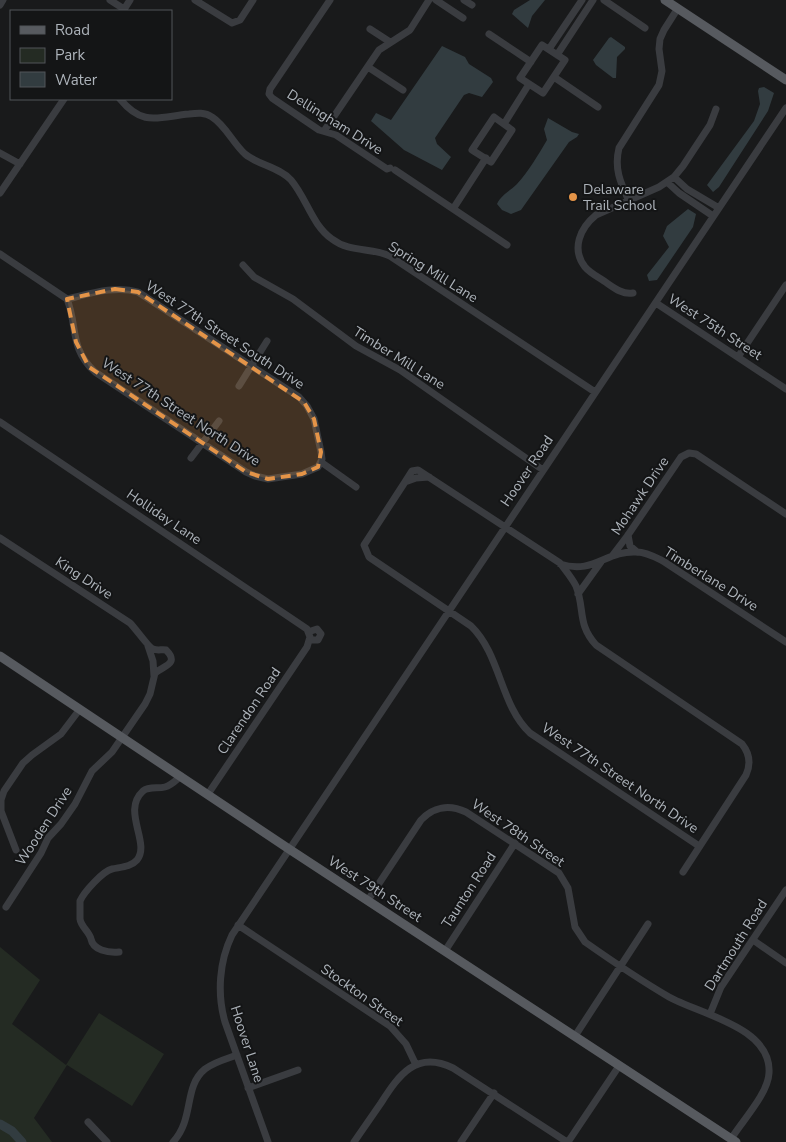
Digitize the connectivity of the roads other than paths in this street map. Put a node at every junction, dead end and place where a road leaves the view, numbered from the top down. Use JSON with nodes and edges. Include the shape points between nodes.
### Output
{"nodes":[{"id":1,"x":4,"y":0,"type":"edge"},
{"id":2,"x":110,"y":0,"type":"edge"},
{"id":3,"x":130,"y":0,"type":"edge"},
{"id":4,"x":195,"y":0,"type":"edge"},
{"id":5,"x":253,"y":0,"type":"edge"},
{"id":6,"x":330,"y":0,"type":"edge"},
{"id":7,"x":429,"y":0,"type":"edge"},
{"id":8,"x":436,"y":0,"type":"edge"},
{"id":9,"x":464,"y":0,"type":"edge"},
{"id":10,"x":582,"y":0,"type":"edge"},
{"id":11,"x":593,"y":0,"type":"edge"},
{"id":12,"x":604,"y":0,"type":"edge"},
{"id":13,"x":665,"y":0,"type":"edge"},
{"id":14,"x":0,"y":5,"type":"edge"},
{"id":15,"x":472,"y":5,"type":"dead end"},
{"id":16,"x":678,"y":8,"type":"junction"},
{"id":17,"x":124,"y":10,"type":"edge"},
{"id":18,"x":463,"y":18,"type":"dead end"},
{"id":19,"x":645,"y":28,"type":"dead end"},
{"id":20,"x":370,"y":29,"type":"dead end"},
{"id":21,"x":489,"y":34,"type":"dead end"},
{"id":22,"x":390,"y":42,"type":"junction"},
{"id":23,"x":549,"y":50,"type":"junction"},
{"id":24,"x":557,"y":55,"type":"junction"},
{"id":25,"x":531,"y":62,"type":"junction"},
{"id":26,"x":368,"y":67,"type":"junction"},
{"id":27,"x":554,"y":77,"type":"junction"},
{"id":28,"x":786,"y":80,"type":"edge"},
{"id":29,"x":530,"y":84,"type":"junction"},
{"id":30,"x":402,"y":90,"type":"dead end"},
{"id":31,"x":63,"y":100,"type":"edge"},
{"id":32,"x":121,"y":100,"type":"edge"},
{"id":33,"x":598,"y":107,"type":"dead end"},
{"id":34,"x":786,"y":108,"type":"edge"},
{"id":35,"x":716,"y":109,"type":"dead end"},
{"id":36,"x":504,"y":124,"type":"junction"},
{"id":37,"x":324,"y":132,"type":"junction"},
{"id":38,"x":0,"y":153,"type":"edge"},
{"id":39,"x":486,"y":158,"type":"junction"},
{"id":40,"x":20,"y":164,"type":"junction"},
{"id":41,"x":674,"y":176,"type":"junction"},
{"id":42,"x":667,"y":182,"type":"junction"},
{"id":43,"x":0,"y":193,"type":"edge"},
{"id":44,"x":628,"y":201,"type":"junction"},
{"id":45,"x":718,"y":208,"type":"junction"},
{"id":46,"x":453,"y":209,"type":"junction"},
{"id":47,"x":713,"y":216,"type":"junction"},
{"id":48,"x":507,"y":245,"type":"dead end"},
{"id":49,"x":0,"y":254,"type":"edge"},
{"id":50,"x":243,"y":265,"type":"dead end"},
{"id":51,"x":786,"y":285,"type":"edge"},
{"id":52,"x":633,"y":293,"type":"dead end"},
{"id":53,"x":67,"y":299,"type":"junction"},
{"id":54,"x":656,"y":302,"type":"junction"},
{"id":55,"x":267,"y":341,"type":"dead end"},
{"id":56,"x":738,"y":357,"type":"junction"},
{"id":57,"x":252,"y":366,"type":"junction"},
{"id":58,"x":239,"y":386,"type":"dead end"},
{"id":59,"x":786,"y":389,"type":"edge"},
{"id":60,"x":595,"y":392,"type":"junction"},
{"id":61,"x":220,"y":421,"type":"dead end"},
{"id":62,"x":0,"y":422,"type":"edge"},
{"id":63,"x":203,"y":442,"type":"junction"},
{"id":64,"x":191,"y":458,"type":"dead end"},
{"id":65,"x":320,"y":463,"type":"junction"},
{"id":66,"x":543,"y":470,"type":"junction"},
{"id":67,"x":430,"y":477,"type":"junction"},
{"id":68,"x":405,"y":482,"type":"junction"},
{"id":69,"x":356,"y":487,"type":"dead end"},
{"id":70,"x":786,"y":514,"type":"edge"},
{"id":71,"x":504,"y":528,"type":"junction"},
{"id":72,"x":628,"y":535,"type":"junction"},
{"id":73,"x":0,"y":538,"type":"edge"},
{"id":74,"x":637,"y":552,"type":"junction"},
{"id":75,"x":612,"y":556,"type":"junction"},
{"id":76,"x":601,"y":562,"type":"junction"},
{"id":77,"x":560,"y":563,"type":"junction"},
{"id":78,"x":578,"y":594,"type":"junction"},
{"id":79,"x":448,"y":611,"type":"junction"},
{"id":80,"x":309,"y":636,"type":"junction"},
{"id":81,"x":786,"y":642,"type":"edge"},
{"id":82,"x":148,"y":646,"type":"junction"},
{"id":83,"x":0,"y":656,"type":"edge"},
{"id":84,"x":154,"y":676,"type":"junction"},
{"id":85,"x":80,"y":709,"type":"junction"},
{"id":86,"x":122,"y":737,"type":"junction"},
{"id":87,"x":181,"y":776,"type":"junction"},
{"id":88,"x":208,"y":794,"type":"junction"},
{"id":89,"x":514,"y":843,"type":"junction"},
{"id":90,"x":699,"y":846,"type":"junction"},
{"id":91,"x":289,"y":849,"type":"junction"},
{"id":92,"x":16,"y":850,"type":"dead end"},
{"id":93,"x":682,"y":872,"type":"dead end"},
{"id":94,"x":786,"y":890,"type":"edge"},
{"id":95,"x":368,"y":900,"type":"junction"},
{"id":96,"x":6,"y":907,"type":"dead end"},
{"id":97,"x":648,"y":924,"type":"dead end"},
{"id":98,"x":238,"y":925,"type":"junction"},
{"id":99,"x":753,"y":940,"type":"junction"},
{"id":100,"x":445,"y":951,"type":"junction"},
{"id":101,"x":119,"y":952,"type":"dead end"},
{"id":102,"x":786,"y":963,"type":"edge"},
{"id":103,"x":621,"y":966,"type":"junction"},
{"id":104,"x":710,"y":1014,"type":"junction"},
{"id":105,"x":574,"y":1036,"type":"junction"},
{"id":106,"x":237,"y":1055,"type":"junction"},
{"id":107,"x":416,"y":1065,"type":"junction"},
{"id":108,"x":619,"y":1066,"type":"junction"},
{"id":109,"x":298,"y":1070,"type":"dead end"},
{"id":110,"x":248,"y":1088,"type":"junction"},
{"id":111,"x":494,"y":1094,"type":"junction"},
{"id":112,"x":88,"y":1122,"type":"dead end"},
{"id":113,"x":733,"y":1140,"type":"edge"},
{"id":114,"x":107,"y":1142,"type":"edge"},
{"id":115,"x":173,"y":1142,"type":"edge"},
{"id":116,"x":268,"y":1142,"type":"edge"},
{"id":117,"x":354,"y":1142,"type":"edge"},
{"id":118,"x":461,"y":1142,"type":"edge"},
{"id":119,"x":568,"y":1142,"type":"edge"}],
"edges":[{"from":1,"to":14,"type":"street"},
{"from":2,"to":17,"type":"street"},
{"from":3,"to":17,"type":"street"},
{"from":4,"to":5,"type":"street","via":[[234,23],[240,20]]},
{"from":6,"to":37,"type":"street","name":"Dellingham Drive","via":[[269,94]]},
{"from":7,"to":22,"type":"street","via":[[410,30]]},
{"from":8,"to":18,"type":"street"},
{"from":9,"to":15,"type":"street"},
{"from":10,"to":23,"type":"street"},
{"from":11,"to":24,"type":"street"},
{"from":12,"to":19,"type":"street"},
{"from":13,"to":16,"type":"main road"},
{"from":16,"to":28,"type":"main road"},
{"from":16,"to":44,"type":"street","via":[[660,39],[662,71],[659,85],[616,157],[617,173]]},
{"from":20,"to":22,"type":"street"},
{"from":21,"to":25,"type":"street"},
{"from":22,"to":26,"type":"street","via":[[381,48]]},
{"from":23,"to":24,"type":"street"},
{"from":23,"to":25,"type":"street","via":[[542,45]]},
{"from":24,"to":27,"type":"street","via":[[565,60]]},
{"from":25,"to":29,"type":"street","via":[[520,78]]},
{"from":26,"to":30,"type":"street"},
{"from":26,"to":37,"type":"street"},
{"from":27,"to":29,"type":"street","via":[[543,93]]},
{"from":27,"to":33,"type":"street"},
{"from":29,"to":36,"type":"street"},
{"from":31,"to":40,"type":"street"},
{"from":32,"to":60,"type":"street","name":"Spring Mill Lane","via":[[131,111],[148,118],[199,113],[211,116],[246,154],[290,180],[319,226],[331,238],[350,248],[390,256]]},
{"from":34,"to":45,"type":"street","name":"Hoover Road"},
{"from":35,"to":41,"type":"street","via":[[710,125]]},
{"from":36,"to":39,"type":"street","via":[[512,130],[491,162]]},
{"from":36,"to":39,"type":"street","via":[[494,117],[472,150]]},
{"from":37,"to":46,"type":"street","name":"Dellingham Drive","via":[[336,135]]},
{"from":38,"to":40,"type":"street"},
{"from":39,"to":46,"type":"street"},
{"from":40,"to":43,"type":"street"},
{"from":41,"to":42,"type":"street"},
{"from":41,"to":45,"type":"street"},
{"from":42,"to":44,"type":"street"},
{"from":42,"to":47,"type":"street"},
{"from":44,"to":52,"type":"street","via":[[588,221],[578,246],[581,260],[590,271],[615,289]]},
{"from":45,"to":47,"type":"street","name":"Hoover Road"},
{"from":46,"to":48,"type":"street","name":"Dellingham Drive"},
{"from":47,"to":54,"type":"street","name":"Hoover Road"},
{"from":49,"to":53,"type":"street"},
{"from":50,"to":66,"type":"street","name":"Timber Mill Lane","via":[[254,277],[293,299],[356,346],[400,370]]},
{"from":51,"to":56,"type":"street"},
{"from":53,"to":57,"type":"street","name":"West 77th Street South Drive","via":[[116,289],[138,292]]},
{"from":53,"to":63,"type":"street","name":"West 77th Street North Drive","via":[[76,342],[89,367]]},
{"from":54,"to":56,"type":"street","name":"West 75th Street"},
{"from":54,"to":60,"type":"street","name":"Hoover Road"},
{"from":55,"to":57,"type":"street"},
{"from":56,"to":59,"type":"street","name":"West 75th Street"},
{"from":57,"to":58,"type":"street"},
{"from":57,"to":65,"type":"street","name":"West 77th Street South Drive","via":[[299,397],[307,406],[314,419]]},
{"from":60,"to":66,"type":"street","name":"Hoover Road"},
{"from":61,"to":63,"type":"street"},
{"from":62,"to":80,"type":"street","name":"Holliday Lane","via":[[304,626]]},
{"from":63,"to":64,"type":"street"},
{"from":63,"to":65,"type":"street","name":"West 77th Street North Drive","via":[[259,478],[298,475],[313,470]]},
{"from":65,"to":69,"type":"street"},
{"from":66,"to":71,"type":"street","name":"Hoover Road"},
{"from":67,"to":68,"type":"street"},
{"from":67,"to":68,"type":"street","via":[[414,470]]},
{"from":67,"to":71,"type":"street"},
{"from":68,"to":79,"type":"street","name":"West 77th Street North Drive","via":[[364,545],[372,560]]},
{"from":70,"to":72,"type":"street","name":"Mohawk Drive","via":[[696,454],[689,453],[681,457]]},
{"from":71,"to":77,"type":"street"},
{"from":71,"to":79,"type":"street","name":"Hoover Road"},
{"from":72,"to":74,"type":"street","via":[[630,546]]},
{"from":72,"to":75,"type":"street","name":"Mohawk Drive"},
{"from":73,"to":82,"type":"street","name":"King Drive","via":[[130,623]]},
{"from":74,"to":75,"type":"street","name":"Timberlane Drive"},
{"from":74,"to":81,"type":"street","name":"Timberlane Drive","via":[[663,561]]},
{"from":75,"to":76,"type":"street","name":"Timberlane Drive"},
{"from":76,"to":77,"type":"street","name":"Timberlane Drive","via":[[574,568]]},
{"from":76,"to":78,"type":"street"},
{"from":77,"to":78,"type":"street"},
{"from":78,"to":90,"type":"street","via":[[584,626],[599,647],[738,739],[748,754],[746,776]]},
{"from":79,"to":90,"type":"street","name":"West 77th Street North Drive","via":[[471,626],[482,638],[514,712],[525,728]]},
{"from":79,"to":91,"type":"street","name":"Hoover Road"},
{"from":80,"to":80,"type":"street","name":"Holliday Lane","via":[[316,641],[321,634],[318,630]]},
{"from":80,"to":88,"type":"street","name":"Clarendon Road","via":[[306,648]]},
{"from":82,"to":84,"type":"street","name":"King Drive"},
{"from":82,"to":84,"type":"street","name":"King Drive","via":[[154,650],[166,650],[171,656],[169,665]]},
{"from":83,"to":85,"type":"main road","name":"West 79th Street"},
{"from":84,"to":86,"type":"street","name":"King Drive","via":[[148,698]]},
{"from":85,"to":86,"type":"main road","name":"West 79th Street"},
{"from":85,"to":92,"type":"street","via":[[61,734],[23,763],[5,789],[1,812]]},
{"from":86,"to":87,"type":"main road","name":"West 79th Street"},
{"from":86,"to":96,"type":"street","name":"Wooden Drive","via":[[92,771],[76,804],[50,836]]},
{"from":87,"to":88,"type":"main road","name":"West 79th Street"},
{"from":87,"to":101,"type":"street","via":[[167,786],[150,788],[141,794],[134,812],[140,847],[138,858],[131,864],[106,872],[80,900],[80,919],[93,945],[99,950]]},
{"from":88,"to":91,"type":"main road","name":"West 79th Street"},
{"from":89,"to":95,"type":"street","name":"West 78th Street","via":[[466,812],[453,807],[435,809],[422,818]]},
{"from":89,"to":100,"type":"street","name":"Taunton Road"},
{"from":89,"to":103,"type":"street","name":"West 78th Street","via":[[559,873],[568,888],[578,933]]},
{"from":90,"to":93,"type":"street"},
{"from":91,"to":95,"type":"main road","name":"West 79th Street"},
{"from":91,"to":98,"type":"street","name":"Hoover Lane"},
{"from":94,"to":99,"type":"street","name":"Dartmouth Road"},
{"from":95,"to":100,"type":"main road","name":"West 79th Street"},
{"from":97,"to":103,"type":"street"},
{"from":98,"to":106,"type":"street","name":"Hoover Lane","via":[[226,951],[220,988],[224,1017]]},
{"from":98,"to":107,"type":"street","name":"Stockton Street","via":[[390,1026],[406,1044]]},
{"from":99,"to":102,"type":"street"},
{"from":99,"to":104,"type":"street","name":"Dartmouth Road","via":[[721,987]]},
{"from":100,"to":105,"type":"main road","name":"West 79th Street"},
{"from":103,"to":104,"type":"street","name":"West 78th Street","via":[[670,998]]},
{"from":103,"to":105,"type":"street"},
{"from":104,"to":113,"type":"street","name":"West 78th Street","via":[[757,1041],[767,1057],[769,1076],[763,1091]]},
{"from":105,"to":108,"type":"main road","name":"West 79th Street"},
{"from":106,"to":110,"type":"street","name":"Hoover Lane"},
{"from":106,"to":115,"type":"street","via":[[209,1066],[198,1075],[185,1122]]},
{"from":107,"to":111,"type":"street","via":[[430,1062],[447,1065]]},
{"from":107,"to":117,"type":"street","via":[[397,1079]]},
{"from":108,"to":113,"type":"main road","name":"West 79th Street"},
{"from":108,"to":119,"type":"street"},
{"from":109,"to":110,"type":"street"},
{"from":110,"to":116,"type":"street","name":"Hoover Lane"},
{"from":111,"to":118,"type":"street"},
{"from":111,"to":119,"type":"street"},
{"from":112,"to":114,"type":"street"}]}
